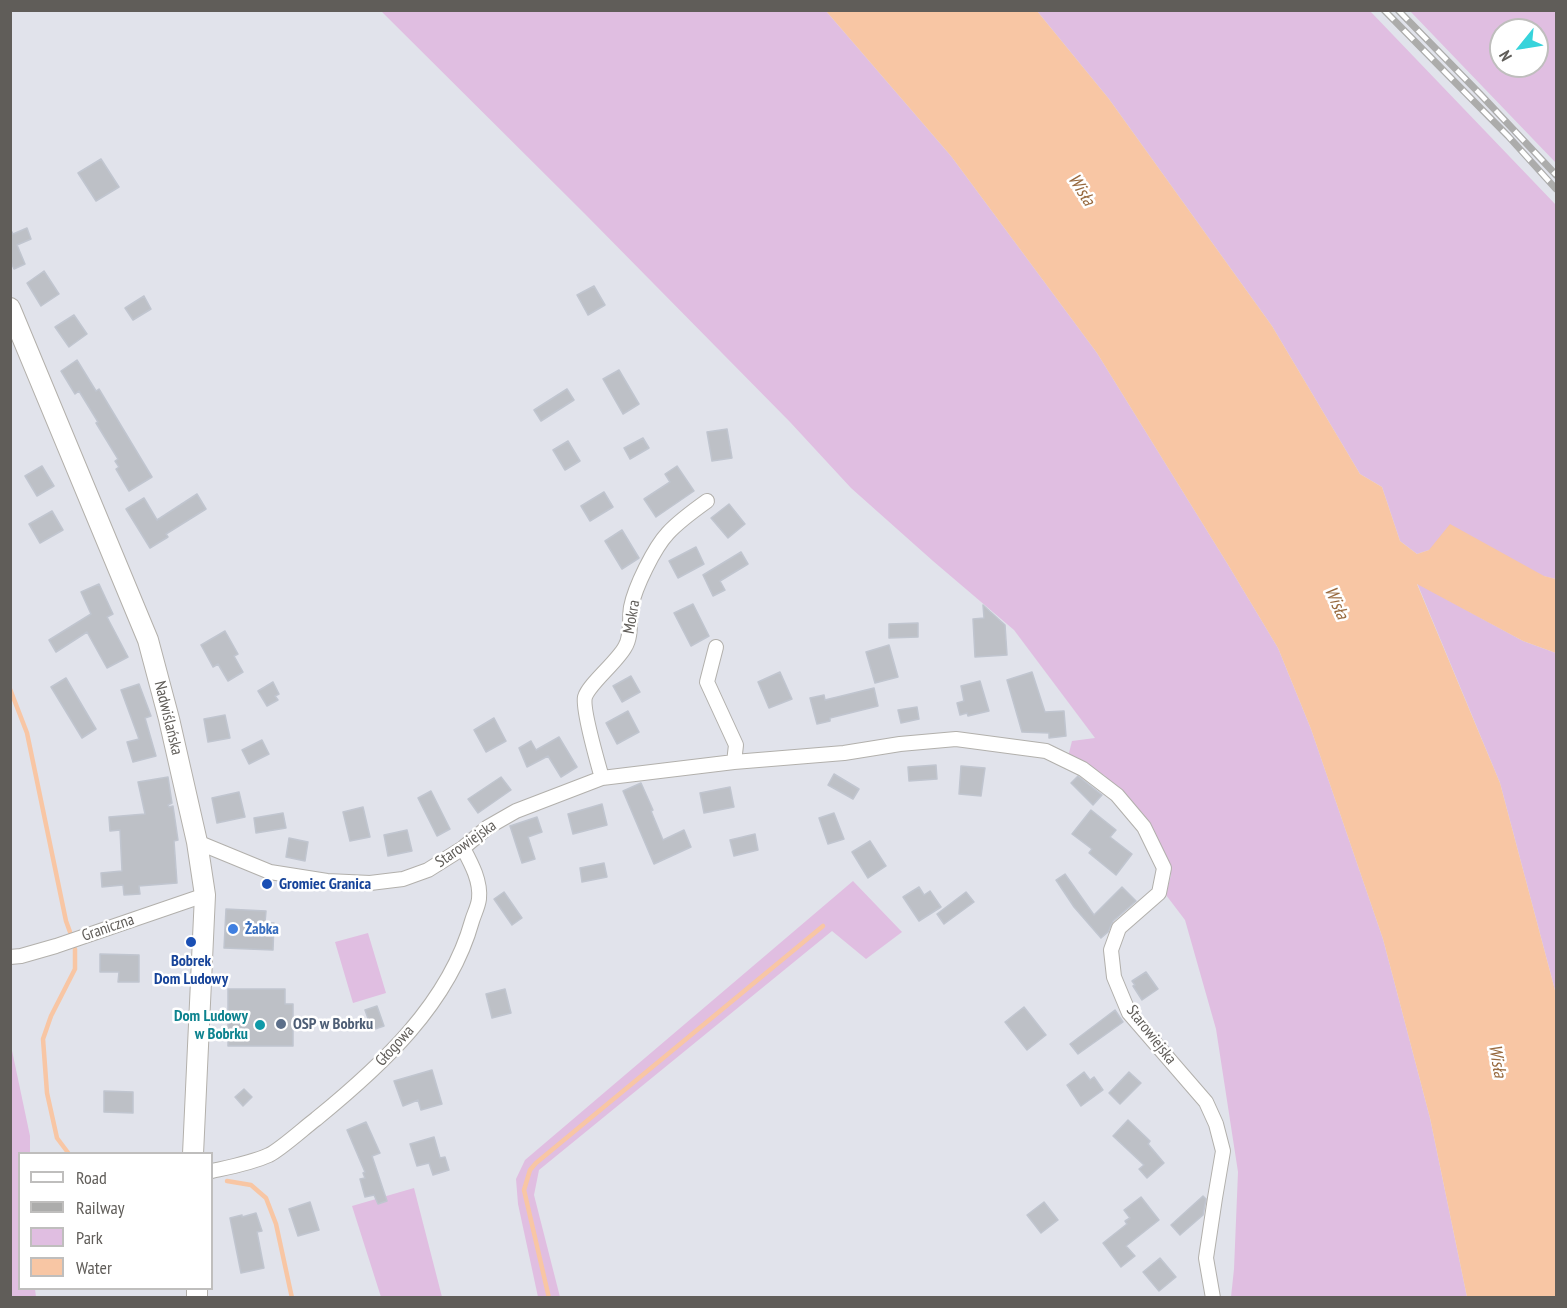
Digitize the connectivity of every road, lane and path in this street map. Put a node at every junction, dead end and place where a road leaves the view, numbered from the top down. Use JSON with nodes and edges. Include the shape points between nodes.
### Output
{"nodes":[{"id":1,"x":10,"y":308,"type":"edge"},
{"id":2,"x":707,"y":501,"type":"dead end"},
{"id":3,"x":716,"y":646,"type":"dead end"},
{"id":4,"x":734,"y":762,"type":"junction"},
{"id":5,"x":602,"y":778,"type":"junction"},
{"id":6,"x":197,"y":842,"type":"junction"},
{"id":7,"x":463,"y":848,"type":"junction"},
{"id":8,"x":205,"y":895,"type":"junction"},
{"id":9,"x":10,"y":957,"type":"edge"},
{"id":10,"x":194,"y":1152,"type":"edge"},
{"id":11,"x":213,"y":1171,"type":"edge"},
{"id":12,"x":1213,"y":1298,"type":"edge"}],
"edges":[{"from":1,"to":6,"type":"street","name":"Nadwiślańska","via":[[148,640]]},
{"from":2,"to":5,"type":"street","name":"Mokra","via":[[666,535],[637,590],[627,645],[585,697]]},
{"from":3,"to":4,"type":"street","via":[[708,682],[736,745]]},
{"from":4,"to":5,"type":"street","name":"Starowiejska"},
{"from":4,"to":12,"type":"street","name":"Starowiejska","via":[[959,739],[1046,752],[1083,769],[1117,795],[1144,827],[1164,868],[1159,893],[1119,928],[1111,950],[1114,977],[1129,1013],[1206,1102],[1224,1150],[1206,1258]]},
{"from":5,"to":7,"type":"street","name":"Starowiejska","via":[[516,811]]},
{"from":6,"to":7,"type":"street","name":"Starowiejska","via":[[270,872],[370,883],[403,879],[428,870]]},
{"from":6,"to":8,"type":"street","name":"Nadwiślańska"},
{"from":7,"to":11,"type":"street","name":"Głogowa","via":[[475,873],[479,898],[468,938],[427,1010],[387,1057],[349,1092],[270,1154]]},
{"from":8,"to":9,"type":"street","name":"Graniczna","via":[[56,946]]},
{"from":8,"to":10,"type":"street","name":"Nadwiślańska"}]}
